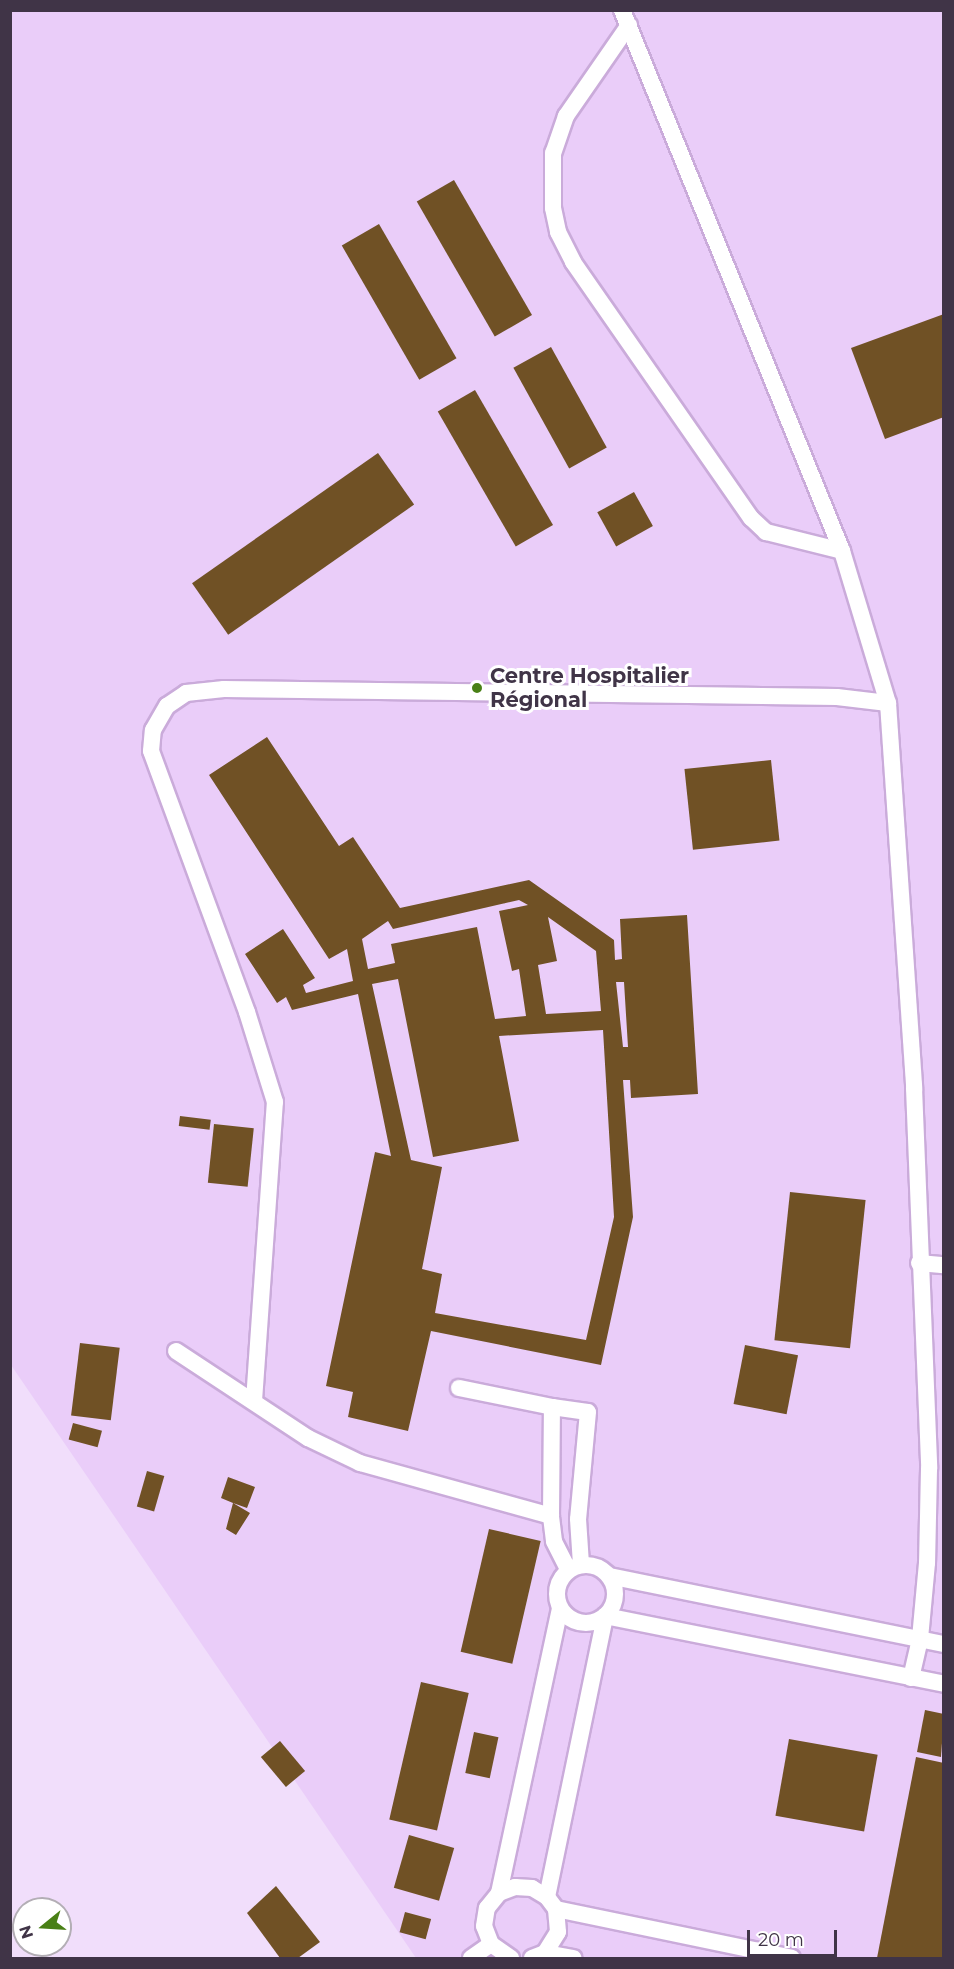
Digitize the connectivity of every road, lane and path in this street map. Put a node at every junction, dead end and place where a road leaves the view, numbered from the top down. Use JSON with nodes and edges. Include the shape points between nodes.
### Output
{"nodes":[{"id":1,"x":626,"y":18,"type":"edge"},
{"id":2,"x":842,"y":551,"type":"junction"},
{"id":3,"x":888,"y":703,"type":"junction"},
{"id":4,"x":919,"y":1263,"type":"junction"},
{"id":5,"x":944,"y":1265,"type":"edge"},
{"id":6,"x":176,"y":1351,"type":"dead end"},
{"id":7,"x":459,"y":1388,"type":"dead end"},
{"id":8,"x":254,"y":1401,"type":"junction"},
{"id":9,"x":552,"y":1407,"type":"junction"},
{"id":10,"x":551,"y":1516,"type":"junction"},
{"id":11,"x":574,"y":1567,"type":"junction"},
{"id":12,"x":609,"y":1576,"type":"junction"},
{"id":13,"x":560,"y":1609,"type":"junction"},
{"id":14,"x":605,"y":1616,"type":"junction"},
{"id":15,"x":920,"y":1639,"type":"junction"},
{"id":16,"x":944,"y":1644,"type":"edge"},
{"id":17,"x":911,"y":1678,"type":"junction"},
{"id":18,"x":944,"y":1684,"type":"edge"},
{"id":19,"x":499,"y":1893,"type":"junction"},
{"id":20,"x":552,"y":1903,"type":"junction"},
{"id":21,"x":490,"y":1944,"type":"junction"},
{"id":22,"x":733,"y":1952,"type":"edge"},
{"id":23,"x":538,"y":1956,"type":"edge"},
{"id":24,"x":471,"y":1959,"type":"edge"},
{"id":25,"x":511,"y":1959,"type":"edge"},
{"id":26,"x":574,"y":1959,"type":"edge"},
{"id":27,"x":792,"y":1959,"type":"edge"}],
"edges":[{"from":1,"to":2,"type":"lane"},
{"from":1,"to":2,"type":"lane","via":[[566,116],[553,153],[553,208],[558,232],[573,262],[752,518],[766,532]]},
{"from":2,"to":3,"type":"lane"},
{"from":3,"to":4,"type":"lane","via":[[914,1088]]},
{"from":3,"to":8,"type":"lane","via":[[837,696],[224,689],[186,693],[167,706],[153,730],[151,751],[247,1012],[275,1102]]},
{"from":4,"to":5,"type":"lane"},
{"from":4,"to":15,"type":"lane","via":[[929,1469]]},
{"from":6,"to":8,"type":"lane"},
{"from":7,"to":9,"type":"lane"},
{"from":8,"to":10,"type":"lane","via":[[308,1438],[360,1463]]},
{"from":9,"to":10,"type":"lane"},
{"from":9,"to":11,"type":"lane","via":[[588,1412]]},
{"from":10,"to":11,"type":"lane","via":[[554,1541]]},
{"from":11,"to":12,"type":"lane","via":[[597,1566]]},
{"from":11,"to":13,"type":"lane","via":[[559,1581],[556,1595]]},
{"from":12,"to":14,"type":"lane","via":[[615,1589],[613,1605]]},
{"from":12,"to":15,"type":"lane"},
{"from":13,"to":14,"type":"lane","via":[[573,1620],[589,1623]]},
{"from":13,"to":19,"type":"lane"},
{"from":14,"to":17,"type":"lane"},
{"from":14,"to":20,"type":"lane"},
{"from":15,"to":16,"type":"lane"},
{"from":15,"to":17,"type":"lane"},
{"from":17,"to":18,"type":"lane"},
{"from":19,"to":20,"type":"lane","via":[[515,1887],[532,1888]]},
{"from":19,"to":21,"type":"lane","via":[[487,1908],[484,1926]]},
{"from":20,"to":22,"type":"lane"},
{"from":20,"to":23,"type":"lane","via":[[558,1932]]},
{"from":21,"to":24,"type":"lane"},
{"from":21,"to":25,"type":"lane"},
{"from":22,"to":27,"type":"lane"},
{"from":23,"to":26,"type":"lane"}]}
